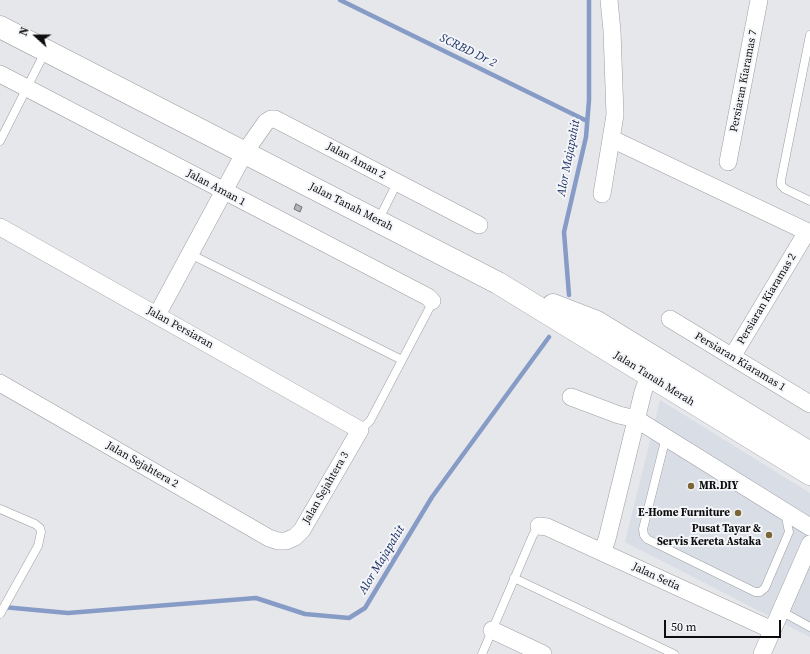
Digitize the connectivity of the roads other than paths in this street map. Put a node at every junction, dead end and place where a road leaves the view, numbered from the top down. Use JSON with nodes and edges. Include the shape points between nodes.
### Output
{"nodes":[{"id":1,"x":609,"y":0,"type":"edge"},
{"id":2,"x":759,"y":0,"type":"edge"},
{"id":3,"x":0,"y":27,"type":"edge"},
{"id":4,"x":810,"y":35,"type":"edge"},
{"id":5,"x":46,"y":51,"type":"junction"},
{"id":6,"x":0,"y":74,"type":"edge"},
{"id":7,"x":27,"y":88,"type":"junction"},
{"id":8,"x":612,"y":138,"type":"junction"},
{"id":9,"x":0,"y":140,"type":"edge"},
{"id":10,"x":245,"y":152,"type":"junction"},
{"id":11,"x":728,"y":162,"type":"dead end"},
{"id":12,"x":397,"y":183,"type":"junction"},
{"id":13,"x":223,"y":192,"type":"junction"},
{"id":14,"x":602,"y":194,"type":"dead end"},
{"id":15,"x":810,"y":201,"type":"edge"},
{"id":16,"x":378,"y":221,"type":"junction"},
{"id":17,"x":479,"y":225,"type":"dead end"},
{"id":18,"x":0,"y":227,"type":"edge"},
{"id":19,"x":806,"y":237,"type":"edge"},
{"id":20,"x":190,"y":254,"type":"junction"},
{"id":21,"x":498,"y":283,"type":"junction"},
{"id":22,"x":432,"y":301,"type":"joint"},
{"id":23,"x":157,"y":315,"type":"junction"},
{"id":24,"x":670,"y":319,"type":"dead end"},
{"id":25,"x":732,"y":357,"type":"junction"},
{"id":26,"x":402,"y":360,"type":"junction"},
{"id":27,"x":649,"y":376,"type":"junction"},
{"id":28,"x":2,"y":388,"type":"edge"},
{"id":29,"x":571,"y":397,"type":"dead end"},
{"id":30,"x":810,"y":404,"type":"edge"},
{"id":31,"x":636,"y":419,"type":"junction"},
{"id":32,"x":360,"y":430,"type":"junction"},
{"id":33,"x":666,"y":437,"type":"junction"},
{"id":34,"x":810,"y":453,"type":"edge"},
{"id":35,"x":810,"y":474,"type":"edge"},
{"id":36,"x":0,"y":509,"type":"edge"},
{"id":37,"x":785,"y":512,"type":"junction"},
{"id":38,"x":540,"y":526,"type":"joint"},
{"id":39,"x":810,"y":527,"type":"edge"},
{"id":40,"x":286,"y":541,"type":"joint"},
{"id":41,"x":810,"y":544,"type":"edge"},
{"id":42,"x":602,"y":552,"type":"junction"},
{"id":43,"x":514,"y":578,"type":"junction"},
{"id":44,"x":781,"y":612,"type":"junction"},
{"id":45,"x":0,"y":614,"type":"edge"},
{"id":46,"x":810,"y":627,"type":"edge"},
{"id":47,"x":492,"y":630,"type":"junction"},
{"id":48,"x":772,"y":630,"type":"junction"},
{"id":49,"x":482,"y":654,"type":"edge"},
{"id":50,"x":543,"y":654,"type":"edge"},
{"id":51,"x":674,"y":654,"type":"edge"},
{"id":52,"x":762,"y":654,"type":"edge"}],
"edges":[{"from":1,"to":8,"type":"street","via":[[615,115]]},
{"from":2,"to":11,"type":"street","name":"Persiaran Kiaramas 7"},
{"from":3,"to":5,"type":"main road","name":"Jalan Tanah Merah"},
{"from":4,"to":15,"type":"lane","via":[[781,180],[781,185],[785,189]]},
{"from":5,"to":7,"type":"lane"},
{"from":5,"to":10,"type":"main road","name":"Jalan Tanah Merah"},
{"from":6,"to":7,"type":"street","name":"Jalan Aman 1"},
{"from":7,"to":9,"type":"lane"},
{"from":7,"to":13,"type":"street","name":"Jalan Aman 1"},
{"from":8,"to":14,"type":"street"},
{"from":8,"to":19,"type":"street"},
{"from":10,"to":12,"type":"street","name":"Jalan Aman 2","via":[[266,122],[275,119]]},
{"from":10,"to":13,"type":"street","name":"Jalan Aman 2"},
{"from":10,"to":16,"type":"main road","name":"Jalan Tanah Merah"},
{"from":12,"to":16,"type":"lane"},
{"from":12,"to":17,"type":"street","name":"Jalan Aman 2"},
{"from":13,"to":20,"type":"street","name":"Jalan Aman 2"},
{"from":13,"to":22,"type":"street","name":"Jalan Aman 1"},
{"from":16,"to":21,"type":"main road","name":"Jalan Tanah Merah"},
{"from":18,"to":23,"type":"street","name":"Jalan Persiaran"},
{"from":19,"to":25,"type":"street","name":"Persiaran Kiaramas 2"},
{"from":20,"to":23,"type":"street","name":"Jalan Aman 2"},
{"from":20,"to":26,"type":"lane"},
{"from":21,"to":27,"type":"main road","name":"Jalan Tanah Merah"},
{"from":21,"to":34,"type":"main road","name":"Jalan Tanah Merah","via":[[597,322]]},
{"from":22,"to":26,"type":"lane"},
{"from":23,"to":32,"type":"street","name":"Jalan Persiaran"},
{"from":24,"to":25,"type":"street","name":"Persiaran Kiaramas 1"},
{"from":25,"to":30,"type":"street","name":"Persiaran Kiaramas 1"},
{"from":26,"to":32,"type":"lane","via":[[370,421]]},
{"from":27,"to":31,"type":"street","via":[[642,392]]},
{"from":27,"to":35,"type":"main road","name":"Jalan Tanah Merah"},
{"from":28,"to":40,"type":"street","name":"Jalan Sejahtera 2","via":[[268,538]]},
{"from":29,"to":31,"type":"street"},
{"from":31,"to":33,"type":"street"},
{"from":31,"to":42,"type":"street"},
{"from":32,"to":40,"type":"street","name":"Jalan Sejahtera 3","via":[[302,530]]},
{"from":33,"to":37,"type":"street"},
{"from":33,"to":37,"type":"lane","via":[[643,529],[647,539],[755,592],[760,592],[765,588],[789,532]]},
{"from":36,"to":45,"type":"lane","via":[[40,528],[38,546]]},
{"from":37,"to":39,"type":"street"},
{"from":38,"to":42,"type":"street","name":"Jalan Setia"},
{"from":38,"to":43,"type":"lane","via":[[533,534]]},
{"from":41,"to":44,"type":"street"},
{"from":42,"to":48,"type":"street","name":"Jalan Setia"},
{"from":43,"to":47,"type":"lane"},
{"from":43,"to":51,"type":"lane"},
{"from":44,"to":46,"type":"lane"},
{"from":44,"to":48,"type":"street"},
{"from":47,"to":49,"type":"lane"},
{"from":47,"to":50,"type":"street"},
{"from":48,"to":52,"type":"street"}]}
